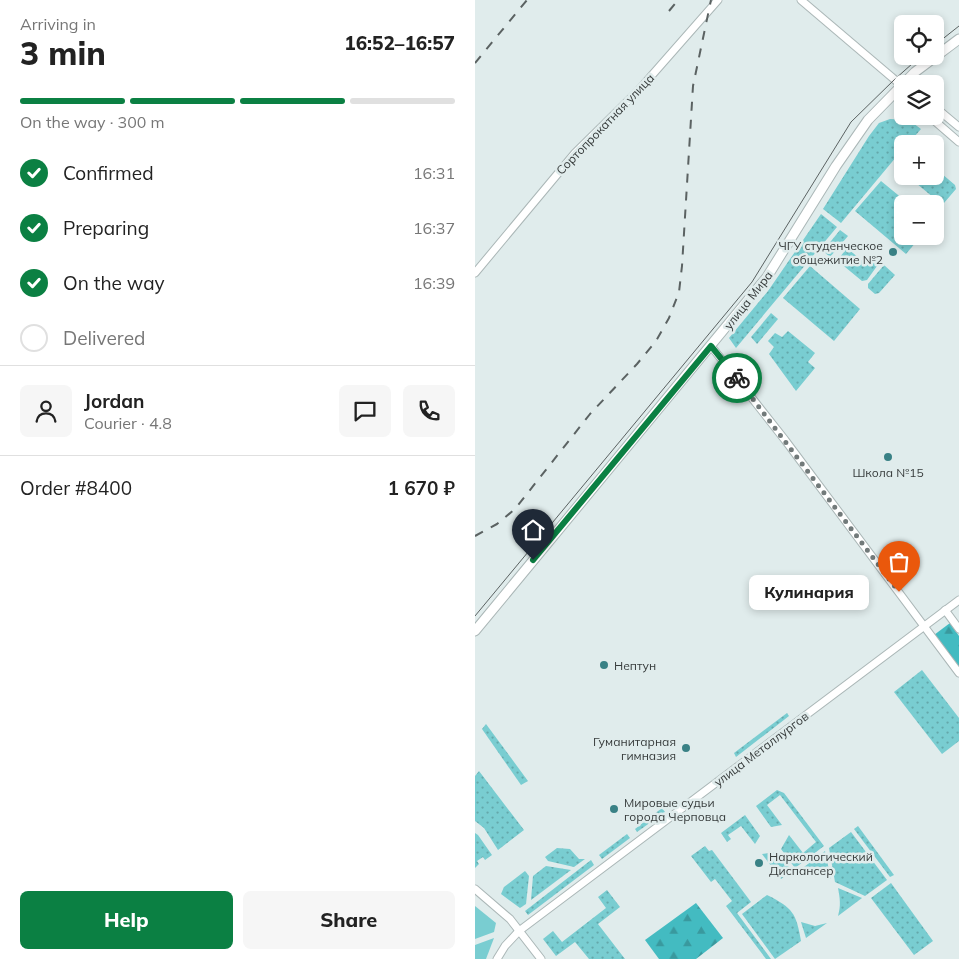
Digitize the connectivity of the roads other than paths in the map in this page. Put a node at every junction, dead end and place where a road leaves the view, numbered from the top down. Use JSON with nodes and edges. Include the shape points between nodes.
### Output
{"nodes":[{"id":1,"x":719,"y":0,"type":"edge"},
{"id":2,"x":801,"y":0,"type":"edge"},
{"id":3,"x":959,"y":39,"type":"edge"},
{"id":4,"x":916,"y":75,"type":"edge"},
{"id":5,"x":894,"y":78,"type":"edge"},
{"id":6,"x":894,"y":95,"type":"edge"},
{"id":7,"x":944,"y":115,"type":"edge"},
{"id":8,"x":939,"y":125,"type":"edge"},
{"id":9,"x":959,"y":127,"type":"edge"},
{"id":10,"x":959,"y":142,"type":"edge"},
{"id":11,"x":475,"y":273,"type":"edge"},
{"id":12,"x":711,"y":346,"type":"junction"},
{"id":13,"x":959,"y":600,"type":"edge"},
{"id":14,"x":945,"y":610,"type":"junction"},
{"id":15,"x":923,"y":626,"type":"junction"},
{"id":16,"x":959,"y":629,"type":"edge"},
{"id":17,"x":475,"y":631,"type":"edge"},
{"id":18,"x":959,"y":673,"type":"edge"},
{"id":19,"x":475,"y":889,"type":"edge"},
{"id":20,"x":519,"y":931,"type":"junction"},
{"id":21,"x":497,"y":959,"type":"edge"},
{"id":22,"x":541,"y":959,"type":"edge"}],
"edges":[{"from":1,"to":11,"type":"street","name":"Сортопрокатная улица","via":[[638,90],[575,152]]},
{"from":2,"to":5,"type":"street"},
{"from":3,"to":4,"type":"main road","name":"улица Мира"},
{"from":6,"to":12,"type":"main road","name":"улица Мира","via":[[850,143],[767,277]]},
{"from":7,"to":9,"type":"street"},
{"from":8,"to":10,"type":"street"},
{"from":12,"to":15,"type":"street"},
{"from":12,"to":17,"type":"main road","name":"улица Мира"},
{"from":13,"to":14,"type":"street","name":"улица Металлургов"},
{"from":14,"to":15,"type":"street","name":"улица Металлургов"},
{"from":14,"to":16,"type":"street"},
{"from":15,"to":18,"type":"street"},
{"from":15,"to":20,"type":"street","name":"улица Металлургов"},
{"from":19,"to":20,"type":"street"},
{"from":20,"to":21,"type":"street","name":"улица Металлургов"},
{"from":20,"to":22,"type":"street"}]}
